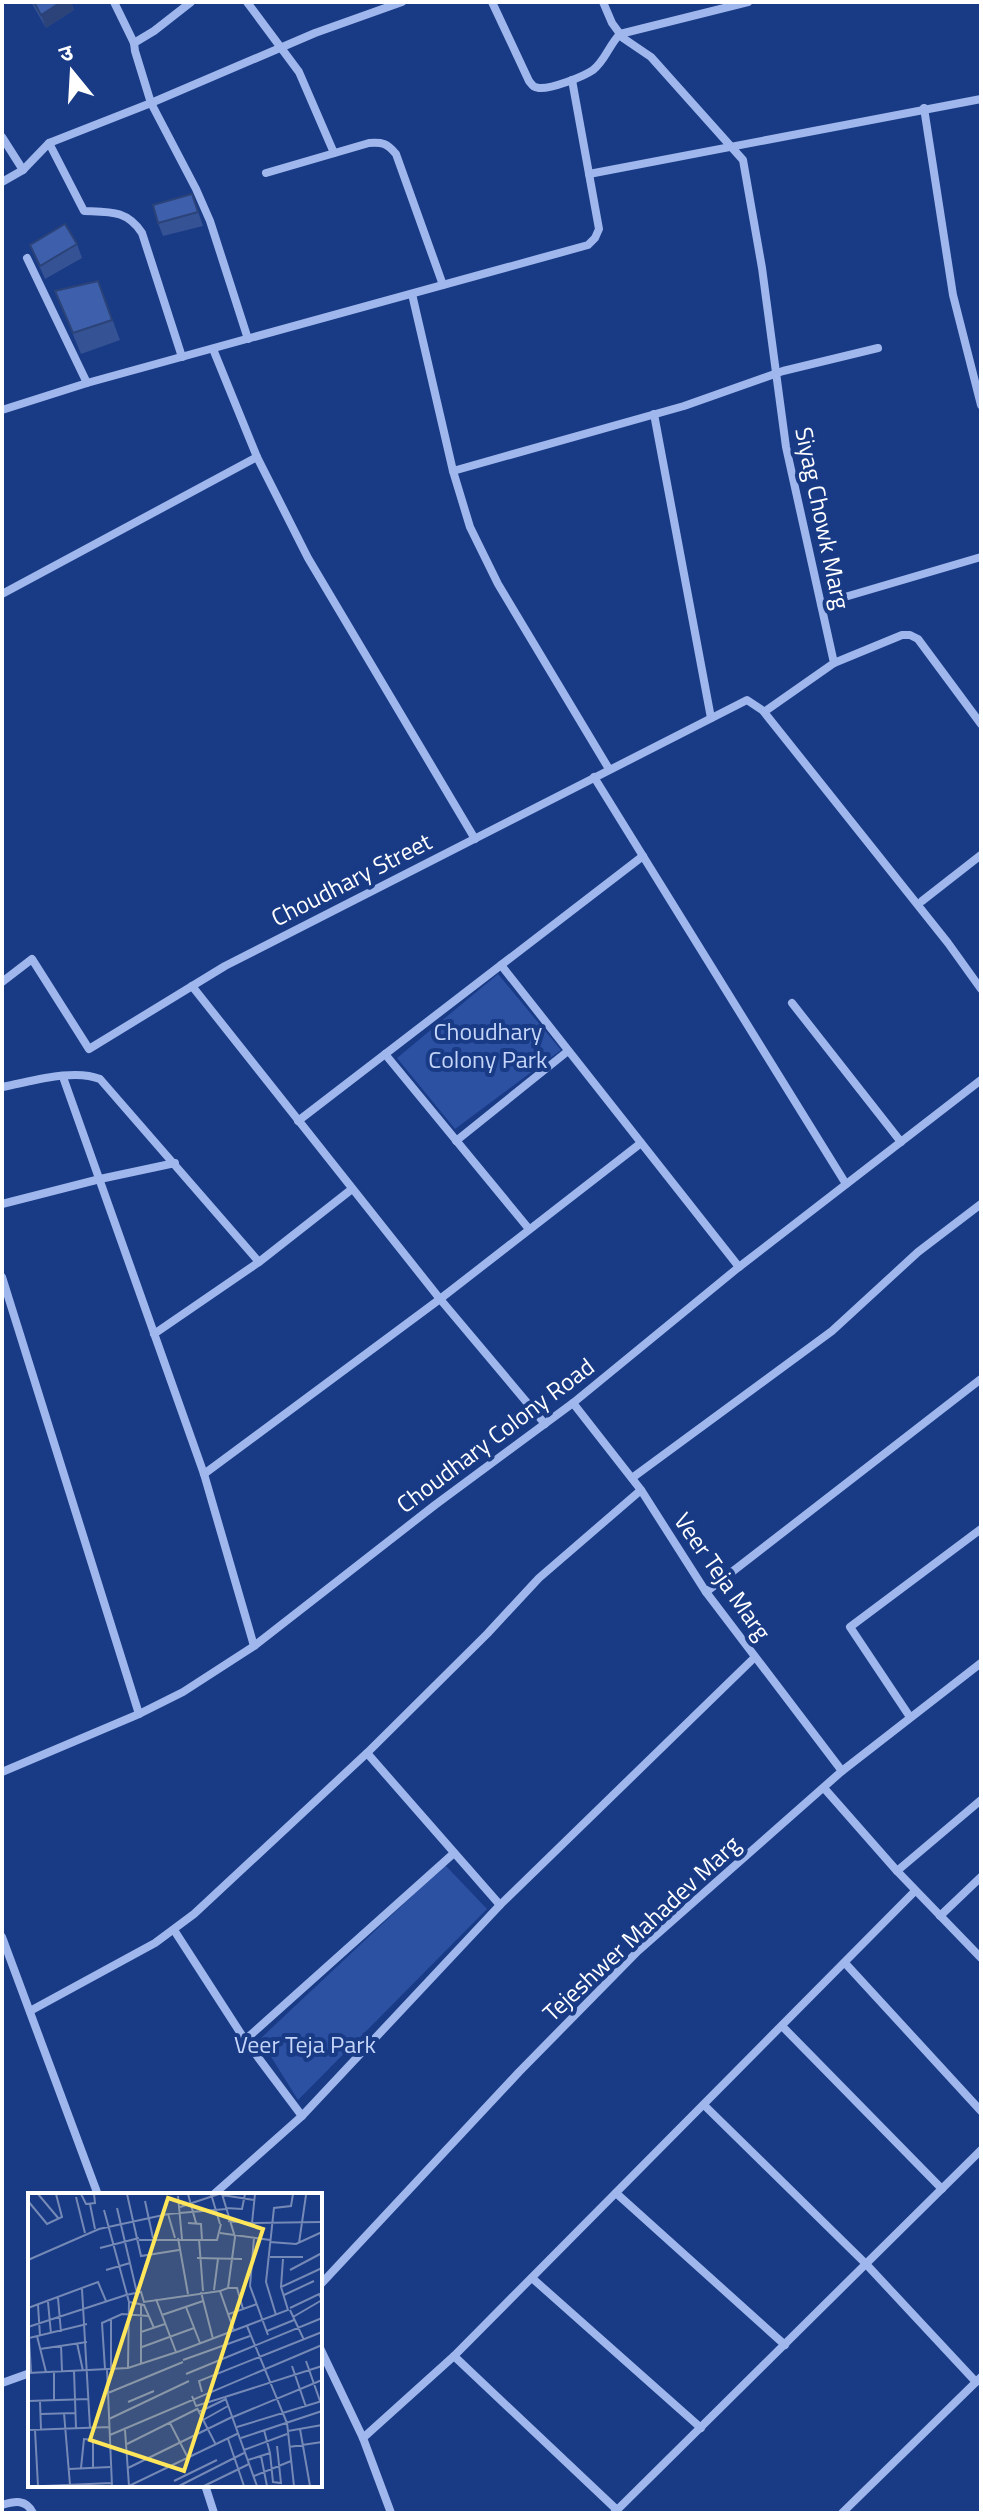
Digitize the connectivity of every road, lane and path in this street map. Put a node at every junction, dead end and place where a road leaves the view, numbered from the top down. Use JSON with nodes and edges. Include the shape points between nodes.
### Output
{"nodes":[{"id":1,"x":114,"y":2,"type":"edge"},
{"id":2,"x":191,"y":2,"type":"edge"},
{"id":3,"x":247,"y":2,"type":"edge"},
{"id":4,"x":402,"y":2,"type":"edge"},
{"id":5,"x":492,"y":2,"type":"edge"},
{"id":6,"x":603,"y":2,"type":"edge"},
{"id":7,"x":748,"y":2,"type":"edge"},
{"id":8,"x":386,"y":5,"type":"edge"},
{"id":9,"x":620,"y":34,"type":"junction"},
{"id":10,"x":134,"y":43,"type":"junction"},
{"id":11,"x":283,"y":47,"type":"junction"},
{"id":12,"x":572,"y":80,"type":"junction"},
{"id":13,"x":981,"y":99,"type":"edge"},
{"id":14,"x":151,"y":103,"type":"junction"},
{"id":15,"x":924,"y":108,"type":"junction"},
{"id":16,"x":2,"y":137,"type":"edge"},
{"id":17,"x":49,"y":143,"type":"junction"},
{"id":18,"x":731,"y":146,"type":"junction"},
{"id":19,"x":334,"y":153,"type":"junction"},
{"id":20,"x":23,"y":170,"type":"junction"},
{"id":21,"x":266,"y":173,"type":"dead end"},
{"id":22,"x":589,"y":174,"type":"junction"},
{"id":23,"x":2,"y":182,"type":"edge"},
{"id":24,"x":27,"y":258,"type":"dead end"},
{"id":25,"x":443,"y":285,"type":"junction"},
{"id":26,"x":412,"y":294,"type":"junction"},
{"id":27,"x":248,"y":339,"type":"junction"},
{"id":28,"x":878,"y":348,"type":"dead end"},
{"id":29,"x":213,"y":349,"type":"junction"},
{"id":30,"x":182,"y":357,"type":"junction"},
{"id":31,"x":776,"y":374,"type":"junction"},
{"id":32,"x":87,"y":383,"type":"junction"},
{"id":33,"x":981,"y":405,"type":"edge"},
{"id":34,"x":2,"y":410,"type":"edge"},
{"id":35,"x":654,"y":414,"type":"junction"},
{"id":36,"x":257,"y":457,"type":"junction"},
{"id":37,"x":453,"y":471,"type":"junction"},
{"id":38,"x":981,"y":557,"type":"edge"},
{"id":39,"x":2,"y":594,"type":"edge"},
{"id":40,"x":821,"y":604,"type":"junction"},
{"id":41,"x":834,"y":663,"type":"junction"},
{"id":42,"x":765,"y":712,"type":"junction"},
{"id":43,"x":711,"y":718,"type":"junction"},
{"id":44,"x":981,"y":724,"type":"edge"},
{"id":45,"x":609,"y":769,"type":"junction"},
{"id":46,"x":594,"y":777,"type":"junction"},
{"id":47,"x":475,"y":839,"type":"junction"},
{"id":48,"x":981,"y":855,"type":"edge"},
{"id":49,"x":643,"y":856,"type":"junction"},
{"id":50,"x":922,"y":901,"type":"dead end"},
{"id":51,"x":501,"y":965,"type":"junction"},
{"id":52,"x":2,"y":982,"type":"edge"},
{"id":53,"x":192,"y":986,"type":"junction"},
{"id":54,"x":981,"y":989,"type":"edge"},
{"id":55,"x":792,"y":1003,"type":"dead end"},
{"id":56,"x":568,"y":1051,"type":"junction"},
{"id":57,"x":385,"y":1054,"type":"junction"},
{"id":58,"x":63,"y":1077,"type":"junction"},
{"id":59,"x":981,"y":1080,"type":"edge"},
{"id":60,"x":2,"y":1087,"type":"edge"},
{"id":61,"x":298,"y":1121,"type":"junction"},
{"id":62,"x":456,"y":1141,"type":"junction"},
{"id":63,"x":901,"y":1142,"type":"junction"},
{"id":64,"x":641,"y":1143,"type":"junction"},
{"id":65,"x":175,"y":1163,"type":"junction"},
{"id":66,"x":100,"y":1179,"type":"junction"},
{"id":67,"x":846,"y":1184,"type":"junction"},
{"id":68,"x":352,"y":1189,"type":"junction"},
{"id":69,"x":2,"y":1204,"type":"edge"},
{"id":70,"x":981,"y":1204,"type":"edge"},
{"id":71,"x":529,"y":1229,"type":"junction"},
{"id":72,"x":259,"y":1262,"type":"junction"},
{"id":73,"x":739,"y":1267,"type":"junction"},
{"id":74,"x":2,"y":1277,"type":"edge"},
{"id":75,"x":440,"y":1299,"type":"junction"},
{"id":76,"x":154,"y":1334,"type":"junction"},
{"id":77,"x":981,"y":1379,"type":"edge"},
{"id":78,"x":573,"y":1403,"type":"junction"},
{"id":79,"x":545,"y":1424,"type":"junction"},
{"id":80,"x":204,"y":1474,"type":"junction"},
{"id":81,"x":632,"y":1478,"type":"junction"},
{"id":82,"x":641,"y":1490,"type":"junction"},
{"id":83,"x":981,"y":1529,"type":"edge"},
{"id":84,"x":706,"y":1592,"type":"junction"},
{"id":85,"x":254,"y":1646,"type":"junction"},
{"id":86,"x":755,"y":1657,"type":"junction"},
{"id":87,"x":981,"y":1663,"type":"edge"},
{"id":88,"x":139,"y":1714,"type":"junction"},
{"id":89,"x":910,"y":1717,"type":"junction"},
{"id":90,"x":367,"y":1753,"type":"junction"},
{"id":91,"x":842,"y":1771,"type":"junction"},
{"id":92,"x":2,"y":1772,"type":"edge"},
{"id":93,"x":824,"y":1788,"type":"junction"},
{"id":94,"x":981,"y":1800,"type":"edge"},
{"id":95,"x":454,"y":1853,"type":"junction"},
{"id":96,"x":897,"y":1871,"type":"junction"},
{"id":97,"x":981,"y":1877,"type":"edge"},
{"id":98,"x":915,"y":1891,"type":"junction"},
{"id":99,"x":500,"y":1905,"type":"junction"},
{"id":100,"x":940,"y":1916,"type":"junction"},
{"id":101,"x":174,"y":1930,"type":"junction"},
{"id":102,"x":2,"y":1937,"type":"edge"},
{"id":103,"x":981,"y":1958,"type":"edge"},
{"id":104,"x":845,"y":1963,"type":"junction"},
{"id":105,"x":30,"y":2011,"type":"junction"},
{"id":106,"x":782,"y":2026,"type":"junction"},
{"id":107,"x":245,"y":2040,"type":"junction"},
{"id":108,"x":704,"y":2105,"type":"junction"},
{"id":109,"x":981,"y":2111,"type":"edge"},
{"id":110,"x":302,"y":2116,"type":"junction"},
{"id":111,"x":981,"y":2150,"type":"edge"},
{"id":112,"x":942,"y":2189,"type":"junction"},
{"id":113,"x":97,"y":2193,"type":"edge"},
{"id":114,"x":215,"y":2193,"type":"edge"},
{"id":115,"x":616,"y":2193,"type":"junction"},
{"id":116,"x":866,"y":2264,"type":"junction"},
{"id":117,"x":532,"y":2278,"type":"junction"},
{"id":118,"x":322,"y":2283,"type":"edge"},
{"id":119,"x":785,"y":2345,"type":"junction"},
{"id":120,"x":322,"y":2352,"type":"edge"},
{"id":121,"x":454,"y":2356,"type":"junction"},
{"id":122,"x":28,"y":2374,"type":"edge"},
{"id":123,"x":979,"y":2380,"type":"edge"},
{"id":124,"x":2,"y":2383,"type":"edge"},
{"id":125,"x":701,"y":2428,"type":"junction"},
{"id":126,"x":363,"y":2438,"type":"junction"},
{"id":127,"x":206,"y":2487,"type":"edge"},
{"id":128,"x":2,"y":2505,"type":"edge"},
{"id":129,"x":616,"y":2512,"type":"edge"},
{"id":130,"x":33,"y":2513,"type":"edge"},
{"id":131,"x":214,"y":2513,"type":"edge"},
{"id":132,"x":391,"y":2513,"type":"edge"},
{"id":133,"x":842,"y":2513,"type":"edge"}],
"edges":[{"from":1,"to":10,"type":"street"},
{"from":2,"to":10,"type":"street"},
{"from":3,"to":11,"type":"street"},
{"from":4,"to":8,"type":"street"},
{"from":5,"to":12,"type":"street","via":[[534,87]]},
{"from":6,"to":9,"type":"street","name":"Siyag Chowk Marg"},
{"from":7,"to":9,"type":"street"},
{"from":8,"to":11,"type":"street"},
{"from":9,"to":12,"type":"street","via":[[593,70]]},
{"from":9,"to":18,"type":"street","name":"Siyag Chowk Marg","via":[[651,57]]},
{"from":10,"to":14,"type":"street"},
{"from":11,"to":14,"type":"street"},
{"from":11,"to":19,"type":"street"},
{"from":12,"to":22,"type":"street"},
{"from":13,"to":15,"type":"street"},
{"from":14,"to":17,"type":"street"},
{"from":14,"to":27,"type":"street","via":[[210,221]]},
{"from":15,"to":18,"type":"street"},
{"from":15,"to":33,"type":"street","via":[[953,295]]},
{"from":16,"to":20,"type":"street"},
{"from":17,"to":20,"type":"street"},
{"from":17,"to":30,"type":"street","via":[[84,211],[126,215],[142,233]]},
{"from":18,"to":22,"type":"street"},
{"from":18,"to":31,"type":"street","name":"Siyag Chowk Marg","via":[[743,160]]},
{"from":19,"to":21,"type":"street"},
{"from":19,"to":25,"type":"street","via":[[369,143],[389,145]]},
{"from":20,"to":23,"type":"street"},
{"from":22,"to":25,"type":"street","via":[[599,229],[588,245]]},
{"from":24,"to":32,"type":"street"},
{"from":25,"to":26,"type":"street"},
{"from":26,"to":27,"type":"street"},
{"from":26,"to":37,"type":"street"},
{"from":27,"to":29,"type":"street"},
{"from":28,"to":31,"type":"street"},
{"from":29,"to":30,"type":"street"},
{"from":29,"to":36,"type":"street"},
{"from":30,"to":32,"type":"street"},
{"from":31,"to":35,"type":"street"},
{"from":31,"to":40,"type":"street","name":"Siyag Chowk Marg","via":[[786,447]]},
{"from":32,"to":34,"type":"street"},
{"from":35,"to":37,"type":"street"},
{"from":35,"to":43,"type":"street"},
{"from":36,"to":39,"type":"street"},
{"from":36,"to":47,"type":"street","via":[[308,558]]},
{"from":37,"to":45,"type":"street","via":[[487,564]]},
{"from":38,"to":40,"type":"street"},
{"from":40,"to":41,"type":"street","name":"Siyag Chowk Marg"},
{"from":41,"to":42,"type":"street"},
{"from":41,"to":44,"type":"street","via":[[910,635]]},
{"from":42,"to":43,"type":"street","name":"Choudhary Street","via":[[747,700]]},
{"from":42,"to":54,"type":"street"},
{"from":43,"to":45,"type":"street","name":"Choudhary Street"},
{"from":45,"to":46,"type":"street","name":"Choudhary Street"},
{"from":46,"to":47,"type":"street","name":"Choudhary Street"},
{"from":46,"to":49,"type":"street"},
{"from":47,"to":53,"type":"street","name":"Choudhary Street"},
{"from":48,"to":50,"type":"street"},
{"from":49,"to":51,"type":"street"},
{"from":49,"to":67,"type":"street"},
{"from":51,"to":56,"type":"street"},
{"from":51,"to":57,"type":"street"},
{"from":52,"to":53,"type":"street","name":"Choudhary Street","via":[[32,959],[89,1049]]},
{"from":53,"to":61,"type":"street"},
{"from":55,"to":63,"type":"street"},
{"from":56,"to":62,"type":"street"},
{"from":56,"to":64,"type":"street"},
{"from":57,"to":61,"type":"street"},
{"from":57,"to":62,"type":"street"},
{"from":58,"to":60,"type":"street"},
{"from":58,"to":65,"type":"street","via":[[100,1079]]},
{"from":58,"to":66,"type":"street"},
{"from":59,"to":63,"type":"street","name":"Choudhary Colony Road"},
{"from":61,"to":68,"type":"street"},
{"from":62,"to":71,"type":"street"},
{"from":63,"to":67,"type":"street","name":"Choudhary Colony Road"},
{"from":64,"to":71,"type":"street"},
{"from":64,"to":73,"type":"street"},
{"from":65,"to":66,"type":"street"},
{"from":65,"to":72,"type":"street"},
{"from":66,"to":69,"type":"street"},
{"from":66,"to":76,"type":"street"},
{"from":67,"to":73,"type":"street","name":"Choudhary Colony Road"},
{"from":68,"to":72,"type":"street"},
{"from":68,"to":75,"type":"street"},
{"from":70,"to":81,"type":"street","via":[[918,1252],[832,1331]]},
{"from":71,"to":75,"type":"street"},
{"from":72,"to":76,"type":"street"},
{"from":73,"to":78,"type":"street","name":"Choudhary Colony Road"},
{"from":74,"to":88,"type":"street"},
{"from":75,"to":79,"type":"street"},
{"from":75,"to":80,"type":"street"},
{"from":76,"to":80,"type":"street"},
{"from":77,"to":84,"type":"street"},
{"from":78,"to":79,"type":"street","name":"Choudhary Colony Road"},
{"from":78,"to":81,"type":"street","name":"Veer Teja Marg"},
{"from":79,"to":85,"type":"street","name":"Choudhary Colony Road"},
{"from":80,"to":85,"type":"street"},
{"from":81,"to":82,"type":"street","name":"Veer Teja Marg"},
{"from":82,"to":84,"type":"street","name":"Veer Teja Marg"},
{"from":82,"to":90,"type":"street","via":[[539,1578]]},
{"from":83,"to":89,"type":"street","via":[[850,1627]]},
{"from":84,"to":86,"type":"street","name":"Veer Teja Marg"},
{"from":85,"to":88,"type":"street","name":"Choudhary Colony Road"},
{"from":86,"to":91,"type":"street","name":"Veer Teja Marg"},
{"from":86,"to":99,"type":"street"},
{"from":87,"to":89,"type":"street","name":"Tejeshwer Mahadev Marg"},
{"from":88,"to":92,"type":"street","name":"Choudhary Colony Road"},
{"from":89,"to":91,"type":"street","name":"Tejeshwer Mahadev Marg"},
{"from":90,"to":95,"type":"street"},
{"from":90,"to":101,"type":"street"},
{"from":91,"to":93,"type":"street","name":"Tejeshwer Mahadev Marg"},
{"from":93,"to":96,"type":"street"},
{"from":93,"to":118,"type":"street","name":"Tejeshwer Mahadev Marg","via":[[638,1951]]},
{"from":94,"to":96,"type":"street"},
{"from":95,"to":99,"type":"street"},
{"from":95,"to":107,"type":"street"},
{"from":96,"to":98,"type":"street"},
{"from":97,"to":100,"type":"street"},
{"from":98,"to":100,"type":"street"},
{"from":98,"to":104,"type":"street"},
{"from":99,"to":110,"type":"street"},
{"from":100,"to":103,"type":"street"},
{"from":101,"to":105,"type":"street"},
{"from":101,"to":107,"type":"street"},
{"from":102,"to":105,"type":"street"},
{"from":104,"to":106,"type":"street"},
{"from":104,"to":109,"type":"street"},
{"from":105,"to":113,"type":"street"},
{"from":106,"to":108,"type":"street"},
{"from":106,"to":112,"type":"street"},
{"from":107,"to":110,"type":"street"},
{"from":108,"to":115,"type":"street"},
{"from":108,"to":116,"type":"street"},
{"from":110,"to":114,"type":"street"},
{"from":111,"to":112,"type":"street"},
{"from":112,"to":116,"type":"street"},
{"from":115,"to":117,"type":"street"},
{"from":115,"to":119,"type":"street"},
{"from":116,"to":119,"type":"street"},
{"from":116,"to":123,"type":"street"},
{"from":117,"to":121,"type":"street"},
{"from":117,"to":125,"type":"street"},
{"from":119,"to":125,"type":"street"},
{"from":120,"to":126,"type":"street"},
{"from":121,"to":126,"type":"street"},
{"from":121,"to":129,"type":"street"},
{"from":122,"to":124,"type":"street"},
{"from":123,"to":133,"type":"street"},
{"from":125,"to":129,"type":"street"},
{"from":126,"to":132,"type":"street"},
{"from":127,"to":131,"type":"street"},
{"from":128,"to":130,"type":"street","via":[[22,2502]]}]}
